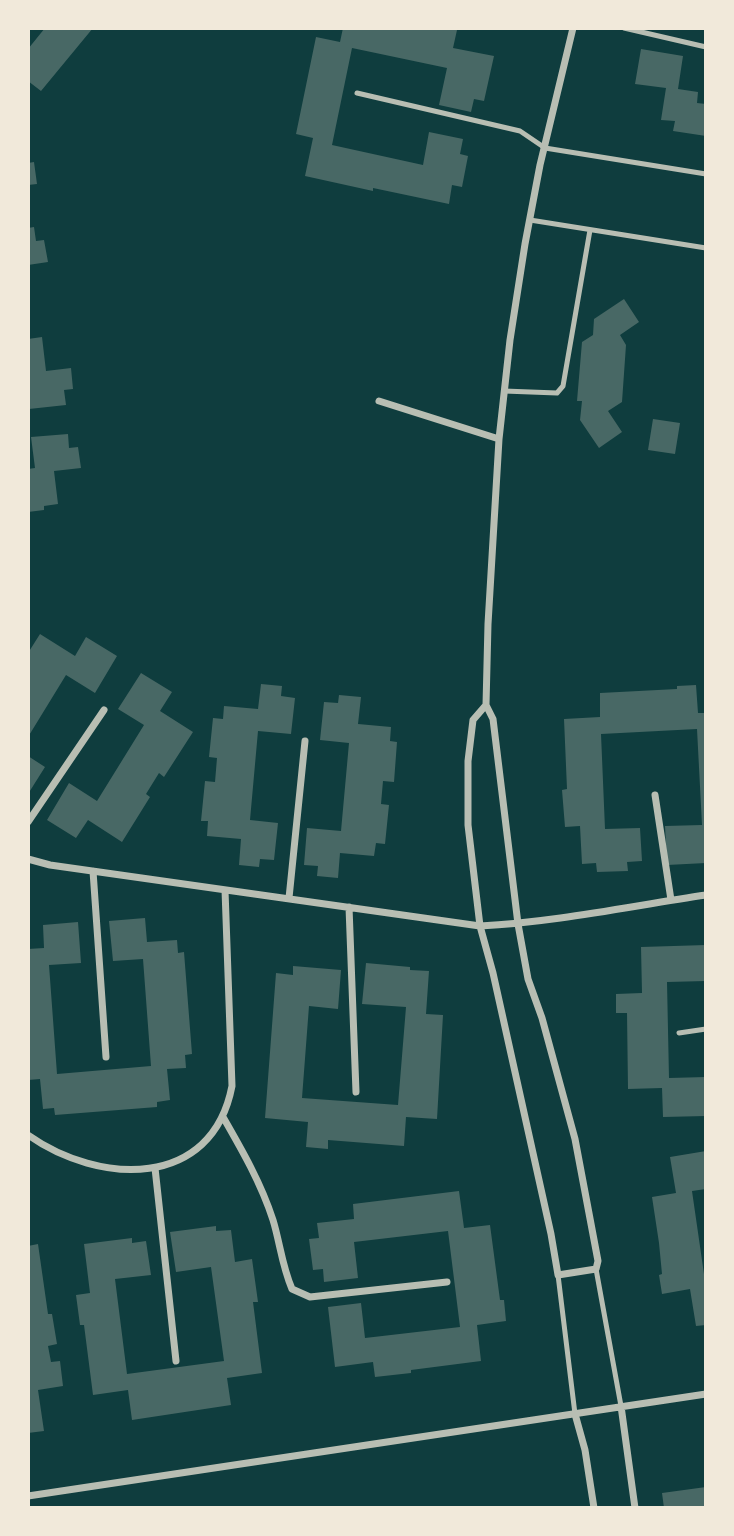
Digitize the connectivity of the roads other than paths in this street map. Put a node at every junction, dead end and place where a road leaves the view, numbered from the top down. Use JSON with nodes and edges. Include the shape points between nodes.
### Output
{"nodes":[{"id":1,"x":573,"y":28,"type":"edge"},
{"id":2,"x":624,"y":28,"type":"edge"},
{"id":3,"x":706,"y":47,"type":"edge"},
{"id":4,"x":357,"y":93,"type":"dead end"},
{"id":5,"x":545,"y":148,"type":"junction"},
{"id":6,"x":706,"y":174,"type":"edge"},
{"id":7,"x":530,"y":220,"type":"junction"},
{"id":8,"x":590,"y":230,"type":"junction"},
{"id":9,"x":706,"y":248,"type":"edge"},
{"id":10,"x":504,"y":391,"type":"junction"},
{"id":11,"x":379,"y":401,"type":"dead end"},
{"id":12,"x":499,"y":439,"type":"junction"},
{"id":13,"x":486,"y":705,"type":"junction"},
{"id":14,"x":104,"y":710,"type":"dead end"},
{"id":15,"x":305,"y":741,"type":"dead end"},
{"id":16,"x":655,"y":795,"type":"dead end"},
{"id":17,"x":28,"y":822,"type":"edge"},
{"id":18,"x":28,"y":859,"type":"edge"},
{"id":19,"x":93,"y":871,"type":"junction"},
{"id":20,"x":225,"y":890,"type":"junction"},
{"id":21,"x":706,"y":895,"type":"edge"},
{"id":22,"x":289,"y":898,"type":"junction"},
{"id":23,"x":671,"y":900,"type":"junction"},
{"id":24,"x":349,"y":907,"type":"junction"},
{"id":25,"x":518,"y":924,"type":"junction"},
{"id":26,"x":480,"y":926,"type":"junction"},
{"id":27,"x":706,"y":1028,"type":"edge"},
{"id":28,"x":679,"y":1033,"type":"dead end"},
{"id":29,"x":106,"y":1057,"type":"dead end"},
{"id":30,"x":356,"y":1092,"type":"dead end"},
{"id":31,"x":223,"y":1117,"type":"junction"},
{"id":32,"x":28,"y":1135,"type":"edge"},
{"id":33,"x":155,"y":1168,"type":"junction"},
{"id":34,"x":596,"y":1269,"type":"junction"},
{"id":35,"x":558,"y":1275,"type":"junction"},
{"id":36,"x":447,"y":1282,"type":"dead end"},
{"id":37,"x":176,"y":1362,"type":"dead end"},
{"id":38,"x":706,"y":1394,"type":"edge"},
{"id":39,"x":621,"y":1406,"type":"junction"},
{"id":40,"x":575,"y":1414,"type":"junction"},
{"id":41,"x":28,"y":1496,"type":"edge"},
{"id":42,"x":594,"y":1508,"type":"edge"},
{"id":43,"x":635,"y":1508,"type":"edge"}],
"edges":[{"from":1,"to":5,"type":"street"},
{"from":2,"to":3,"type":"lane"},
{"from":4,"to":5,"type":"lane","via":[[520,131]]},
{"from":5,"to":6,"type":"lane"},
{"from":5,"to":7,"type":"street"},
{"from":7,"to":8,"type":"lane"},
{"from":7,"to":10,"type":"street"},
{"from":8,"to":9,"type":"lane"},
{"from":8,"to":10,"type":"lane","via":[[563,386],[548,394]]},
{"from":10,"to":12,"type":"street"},
{"from":11,"to":12,"type":"street"},
{"from":12,"to":13,"type":"street"},
{"from":13,"to":25,"type":"street","via":[[493,719]]},
{"from":13,"to":26,"type":"street","via":[[473,720],[468,761],[468,825]]},
{"from":14,"to":17,"type":"street"},
{"from":15,"to":22,"type":"street"},
{"from":16,"to":23,"type":"street"},
{"from":18,"to":19,"type":"street"},
{"from":19,"to":20,"type":"street"},
{"from":19,"to":29,"type":"street"},
{"from":20,"to":22,"type":"street"},
{"from":20,"to":31,"type":"street","via":[[232,1070]]},
{"from":21,"to":23,"type":"street"},
{"from":22,"to":24,"type":"street"},
{"from":23,"to":25,"type":"street"},
{"from":24,"to":26,"type":"street"},
{"from":24,"to":30,"type":"street"},
{"from":25,"to":26,"type":"street"},
{"from":25,"to":34,"type":"street","via":[[528,979],[575,1139]]},
{"from":26,"to":35,"type":"street"},
{"from":27,"to":28,"type":"lane"},
{"from":31,"to":33,"type":"street","via":[[192,1153]]},
{"from":31,"to":36,"type":"street","via":[[256,1175],[292,1289],[310,1297]]},
{"from":32,"to":33,"type":"street","via":[[89,1165]]},
{"from":33,"to":37,"type":"street"},
{"from":34,"to":35,"type":"street"},
{"from":34,"to":39,"type":"lane"},
{"from":35,"to":40,"type":"lane"},
{"from":38,"to":39,"type":"street"},
{"from":39,"to":40,"type":"street"},
{"from":39,"to":43,"type":"street"},
{"from":40,"to":41,"type":"street"},
{"from":40,"to":42,"type":"street"}]}
